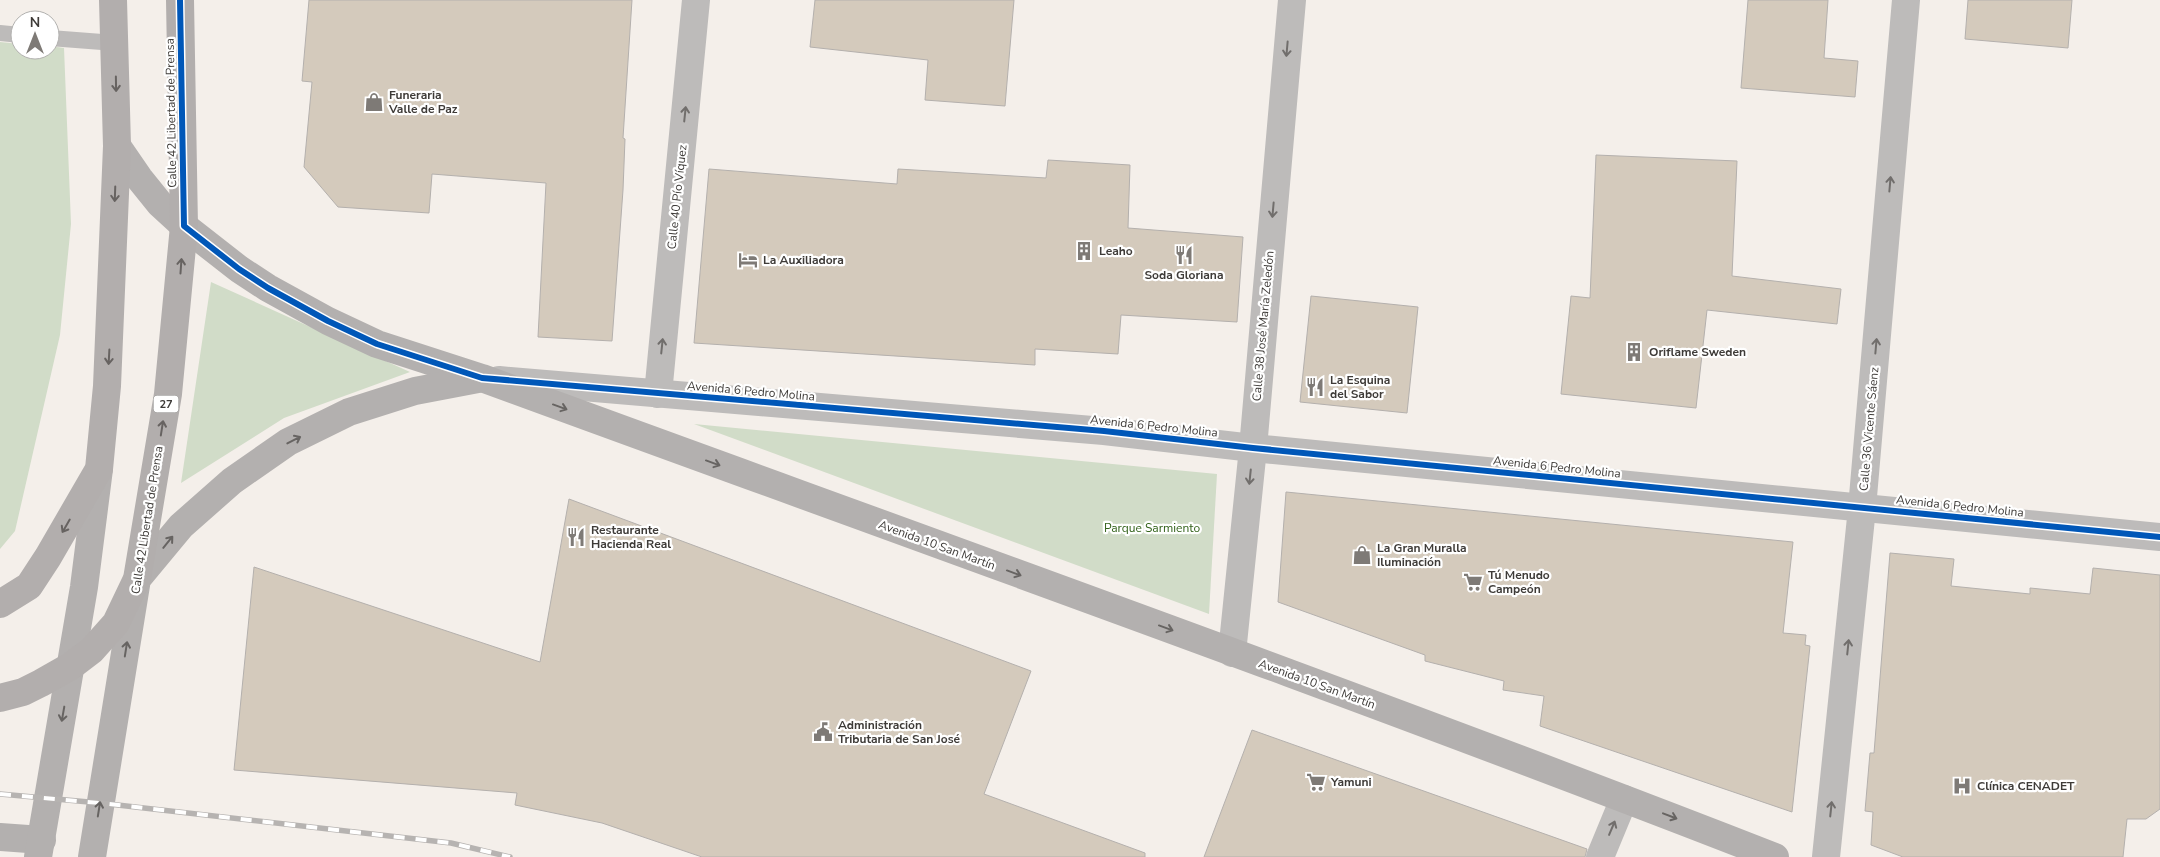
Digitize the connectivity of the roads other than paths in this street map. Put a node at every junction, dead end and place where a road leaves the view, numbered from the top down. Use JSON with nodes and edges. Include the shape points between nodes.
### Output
{"nodes":[{"id":1,"x":113,"y":0,"type":"edge"},
{"id":2,"x":180,"y":0,"type":"edge"},
{"id":3,"x":696,"y":0,"type":"edge"},
{"id":4,"x":1292,"y":0,"type":"edge"},
{"id":5,"x":1906,"y":0,"type":"edge"},
{"id":6,"x":60,"y":39,"type":"edge"},
{"id":7,"x":115,"y":43,"type":"junction"},
{"id":8,"x":117,"y":146,"type":"junction"},
{"id":9,"x":184,"y":226,"type":"junction"},
{"id":10,"x":482,"y":378,"type":"junction"},
{"id":11,"x":658,"y":394,"type":"junction"},
{"id":12,"x":1253,"y":448,"type":"junction"},
{"id":13,"x":99,"y":469,"type":"junction"},
{"id":14,"x":1862,"y":508,"type":"junction"},
{"id":15,"x":2160,"y":537,"type":"edge"},
{"id":16,"x":137,"y":579,"type":"junction"},
{"id":17,"x":0,"y":604,"type":"edge"},
{"id":18,"x":1232,"y":653,"type":"junction"},
{"id":19,"x":71,"y":666,"type":"junction"},
{"id":20,"x":0,"y":698,"type":"edge"},
{"id":21,"x":1624,"y":798,"type":"junction"},
{"id":22,"x":0,"y":837,"type":"edge"},
{"id":23,"x":40,"y":849,"type":"edge"},
{"id":24,"x":92,"y":857,"type":"edge"},
{"id":25,"x":1600,"y":857,"type":"edge"},
{"id":26,"x":1775,"y":857,"type":"edge"},
{"id":27,"x":1826,"y":857,"type":"edge"}],
"edges":[{"from":1,"to":7,"type":"highway"},
{"from":2,"to":9,"type":"highway","name":"Calle 42 Libertad de Prensa","number":"27"},
{"from":11,"to":3,"type":"street","name":"Calle 40 Pío Víquez","one_way":true},
{"from":4,"to":12,"type":"street","name":"Calle 38 José María Zeledón","one_way":true},
{"from":14,"to":5,"type":"street","name":"Calle 36 Vicente Sáenz","one_way":true},
{"from":6,"to":7,"type":"lane"},
{"from":7,"to":8,"type":"highway","one_way":true},
{"from":8,"to":9,"type":"street","name":"Avenida 6 Pedro Molina","via":[[160,204]]},
{"from":8,"to":13,"type":"highway","one_way":true,"via":[[108,386]]},
{"from":9,"to":10,"type":"street","name":"Avenida 6 Pedro Molina","via":[[238,269],[320,317],[377,344]]},
{"from":16,"to":9,"type":"highway","name":"Calle 42 Libertad de Prensa","number":"27","one_way":true,"via":[[168,394]]},
{"from":10,"to":11,"type":"street","name":"Avenida 6 Pedro Molina"},
{"from":16,"to":10,"type":"street","one_way":true,"via":[[181,526],[232,481],[288,442],[359,409],[414,391]]},
{"from":10,"to":18,"type":"street","name":"Avenida 10 San Martín","one_way":true},
{"from":11,"to":12,"type":"street","name":"Avenida 6 Pedro Molina","via":[[1104,431]]},
{"from":12,"to":14,"type":"street","name":"Avenida 6 Pedro Molina"},
{"from":12,"to":18,"type":"street","name":"Calle 38 José María Zeledón","one_way":true},
{"from":13,"to":17,"type":"highway","one_way":true,"via":[[29,586]]},
{"from":13,"to":19,"type":"street"},
{"from":14,"to":15,"type":"street","name":"Avenida 6 Pedro Molina"},
{"from":27,"to":14,"type":"street","name":"Calle 36 Vicente Sáenz","one_way":true},
{"from":16,"to":19,"type":"highway","number":"27","via":[[116,623],[92,650]]},
{"from":24,"to":16,"type":"street","name":"Calle 42 Libertad de Prensa","one_way":true},
{"from":18,"to":21,"type":"street","name":"Avenida 10 San Martín"},
{"from":19,"to":20,"type":"highway","number":"27","via":[[23,692]]},
{"from":19,"to":23,"type":"street","one_way":true},
{"from":25,"to":21,"type":"street","one_way":true},
{"from":21,"to":26,"type":"street","name":"Avenida 10 San Martín","one_way":true},
{"from":22,"to":23,"type":"street"}]}
